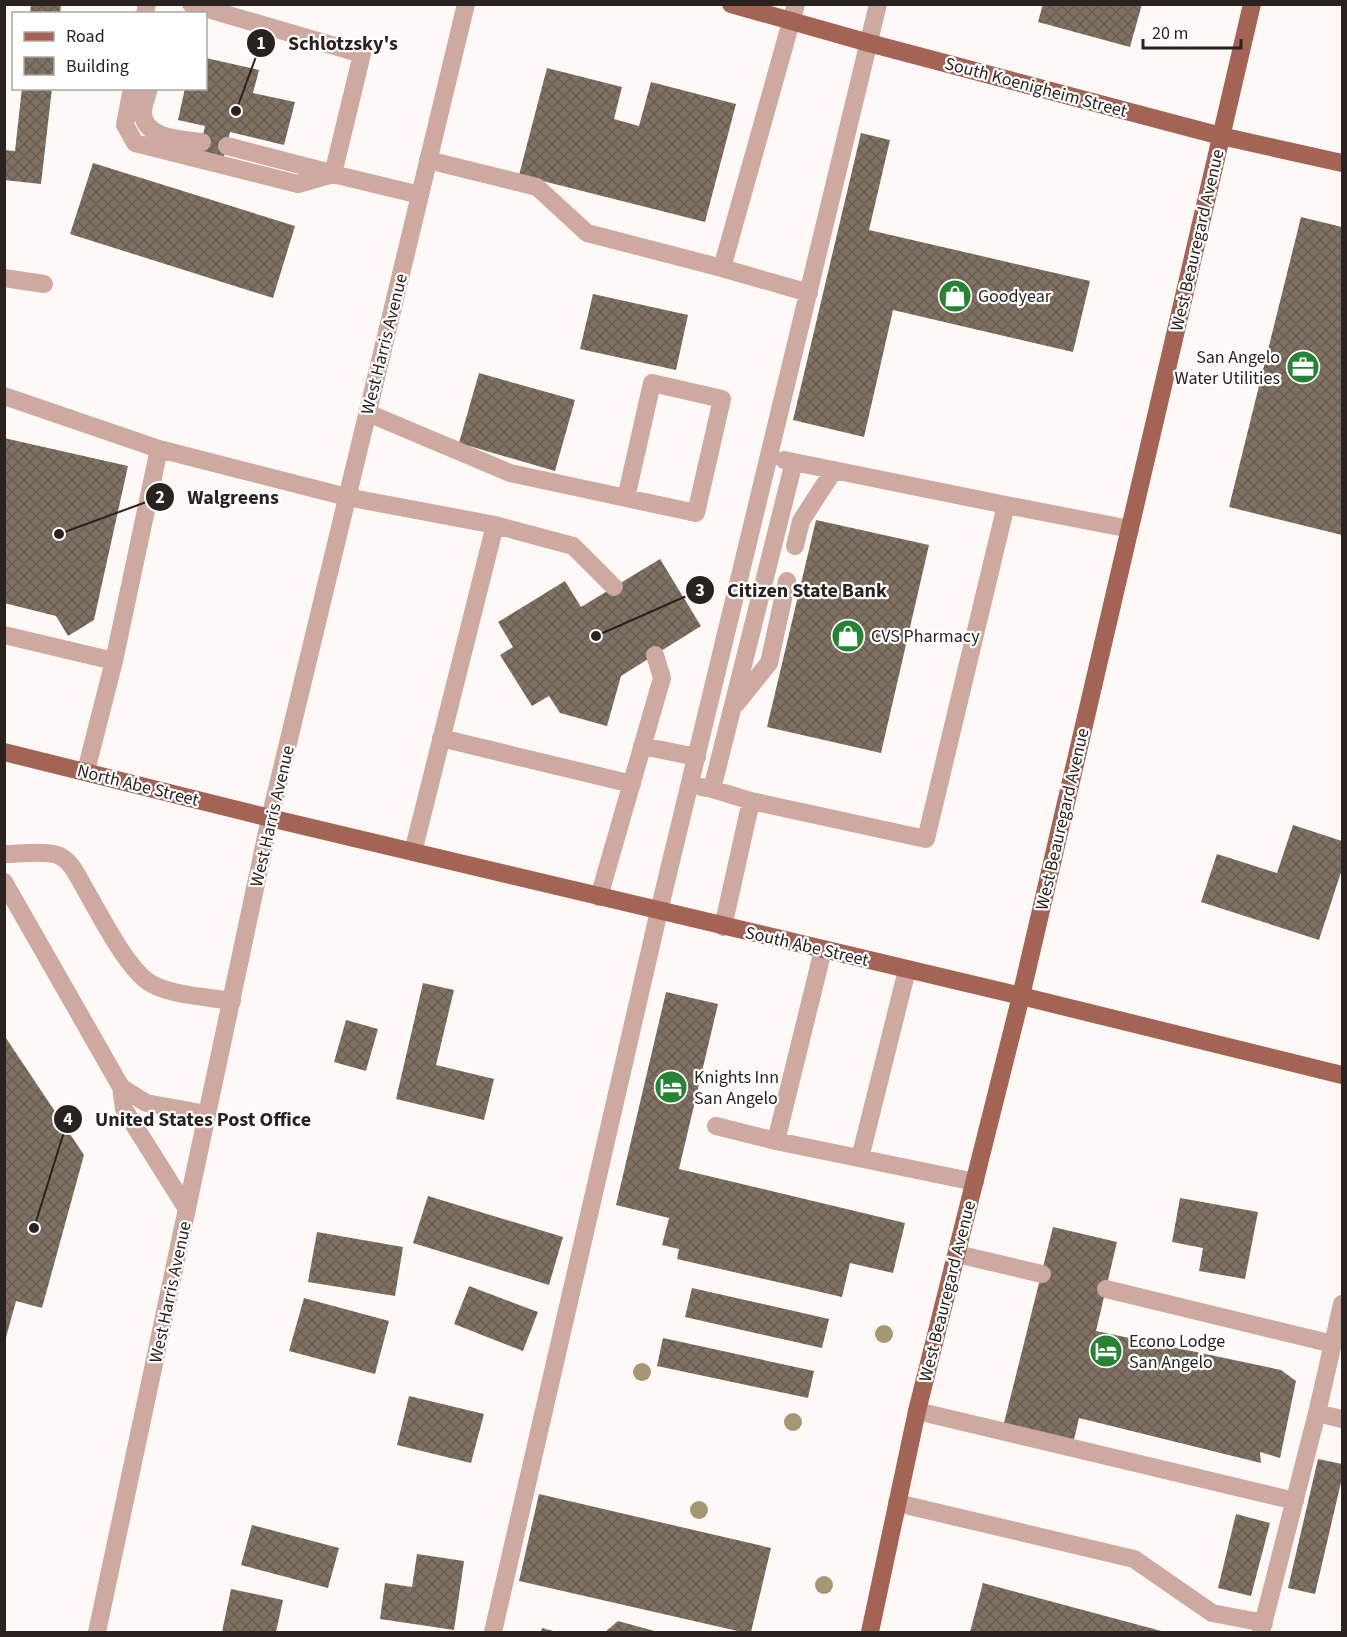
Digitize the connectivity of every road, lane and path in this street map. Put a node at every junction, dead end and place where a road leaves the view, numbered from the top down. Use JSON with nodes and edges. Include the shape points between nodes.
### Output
{"nodes":[{"id":1,"x":191,"y":4,"type":"edge"},
{"id":2,"x":466,"y":4,"type":"edge"},
{"id":3,"x":730,"y":4,"type":"edge"},
{"id":4,"x":878,"y":4,"type":"edge"},
{"id":5,"x":1252,"y":4,"type":"edge"},
{"id":6,"x":794,"y":12,"type":"edge"},
{"id":7,"x":869,"y":43,"type":"junction"},
{"id":8,"x":132,"y":90,"type":"edge"},
{"id":9,"x":148,"y":90,"type":"edge"},
{"id":10,"x":1221,"y":136,"type":"junction"},
{"id":11,"x":202,"y":142,"type":"dead end"},
{"id":12,"x":227,"y":146,"type":"dead end"},
{"id":13,"x":428,"y":160,"type":"junction"},
{"id":14,"x":1342,"y":163,"type":"edge"},
{"id":15,"x":333,"y":174,"type":"junction"},
{"id":16,"x":420,"y":195,"type":"junction"},
{"id":17,"x":722,"y":268,"type":"junction"},
{"id":18,"x":4,"y":278,"type":"edge"},
{"id":19,"x":44,"y":284,"type":"dead end"},
{"id":20,"x":809,"y":293,"type":"junction"},
{"id":21,"x":4,"y":396,"type":"edge"},
{"id":22,"x":368,"y":413,"type":"junction"},
{"id":23,"x":159,"y":449,"type":"junction"},
{"id":24,"x":770,"y":457,"type":"junction"},
{"id":25,"x":794,"y":462,"type":"junction"},
{"id":26,"x":834,"y":470,"type":"junction"},
{"id":27,"x":347,"y":497,"type":"junction"},
{"id":28,"x":626,"y":498,"type":"junction"},
{"id":29,"x":1018,"y":507,"type":"junction"},
{"id":30,"x":495,"y":525,"type":"junction"},
{"id":31,"x":1130,"y":529,"type":"junction"},
{"id":32,"x":795,"y":546,"type":"dead end"},
{"id":33,"x":787,"y":581,"type":"dead end"},
{"id":34,"x":614,"y":587,"type":"dead end"},
{"id":35,"x":4,"y":635,"type":"edge"},
{"id":36,"x":655,"y":655,"type":"dead end"},
{"id":37,"x":114,"y":661,"type":"junction"},
{"id":38,"x":732,"y":709,"type":"junction"},
{"id":39,"x":441,"y":738,"type":"junction"},
{"id":40,"x":642,"y":746,"type":"junction"},
{"id":41,"x":4,"y":752,"type":"edge"},
{"id":42,"x":697,"y":757,"type":"junction"},
{"id":43,"x":86,"y":771,"type":"junction"},
{"id":44,"x":632,"y":784,"type":"junction"},
{"id":45,"x":690,"y":785,"type":"junction"},
{"id":46,"x":712,"y":789,"type":"junction"},
{"id":47,"x":751,"y":801,"type":"junction"},
{"id":48,"x":270,"y":818,"type":"junction"},
{"id":49,"x":413,"y":852,"type":"junction"},
{"id":50,"x":4,"y":854,"type":"edge"},
{"id":51,"x":4,"y":882,"type":"edge"},
{"id":52,"x":599,"y":897,"type":"junction"},
{"id":53,"x":659,"y":911,"type":"junction"},
{"id":54,"x":723,"y":927,"type":"junction"},
{"id":55,"x":823,"y":950,"type":"junction"},
{"id":56,"x":907,"y":970,"type":"junction"},
{"id":57,"x":1021,"y":996,"type":"junction"},
{"id":58,"x":232,"y":1001,"type":"junction"},
{"id":59,"x":1342,"y":1075,"type":"edge"},
{"id":60,"x":121,"y":1087,"type":"junction"},
{"id":61,"x":207,"y":1114,"type":"junction"},
{"id":62,"x":716,"y":1126,"type":"dead end"},
{"id":63,"x":776,"y":1141,"type":"junction"},
{"id":64,"x":860,"y":1158,"type":"junction"},
{"id":65,"x":975,"y":1182,"type":"junction"},
{"id":66,"x":188,"y":1209,"type":"junction"},
{"id":67,"x":957,"y":1254,"type":"junction"},
{"id":68,"x":1042,"y":1274,"type":"dead end"},
{"id":69,"x":1106,"y":1289,"type":"dead end"},
{"id":70,"x":1342,"y":1304,"type":"edge"},
{"id":71,"x":1335,"y":1352,"type":"edge"},
{"id":72,"x":917,"y":1411,"type":"junction"},
{"id":73,"x":1317,"y":1413,"type":"junction"},
{"id":74,"x":1342,"y":1419,"type":"edge"},
{"id":75,"x":1295,"y":1501,"type":"junction"},
{"id":76,"x":897,"y":1503,"type":"junction"},
{"id":77,"x":1263,"y":1628,"type":"edge"},
{"id":78,"x":97,"y":1632,"type":"edge"},
{"id":79,"x":493,"y":1632,"type":"edge"},
{"id":80,"x":870,"y":1632,"type":"edge"}],
"edges":[{"from":1,"to":15,"type":"street","via":[[362,54]]},
{"from":2,"to":13,"type":"street","name":"West Harris Avenue"},
{"from":3,"to":6,"type":"main road","name":"South Koenigheim Street"},
{"from":4,"to":7,"type":"street"},
{"from":5,"to":10,"type":"main road","name":"West Beauregard Avenue"},
{"from":6,"to":7,"type":"main road","name":"South Koenigheim Street"},
{"from":6,"to":17,"type":"street"},
{"from":7,"to":10,"type":"main road","name":"South Koenigheim Street"},
{"from":7,"to":20,"type":"street"},
{"from":8,"to":15,"type":"street","via":[[125,125],[135,144],[298,184]]},
{"from":9,"to":11,"type":"street","via":[[142,113],[147,127],[157,135]]},
{"from":10,"to":14,"type":"main road","name":"South Koenigheim Street"},
{"from":10,"to":31,"type":"main road","name":"West Beauregard Avenue"},
{"from":12,"to":15,"type":"street"},
{"from":13,"to":16,"type":"street","name":"West Harris Avenue"},
{"from":13,"to":17,"type":"street","via":[[537,187],[587,233]]},
{"from":15,"to":16,"type":"street"},
{"from":16,"to":22,"type":"street","name":"West Harris Avenue"},
{"from":17,"to":20,"type":"street"},
{"from":18,"to":19,"type":"street"},
{"from":20,"to":24,"type":"street"},
{"from":21,"to":23,"type":"street"},
{"from":22,"to":27,"type":"street","name":"West Harris Avenue"},
{"from":22,"to":28,"type":"street","via":[[510,473]]},
{"from":23,"to":27,"type":"street"},
{"from":23,"to":37,"type":"street"},
{"from":24,"to":25,"type":"street"},
{"from":24,"to":42,"type":"street"},
{"from":25,"to":26,"type":"street"},
{"from":25,"to":38,"type":"street"},
{"from":26,"to":29,"type":"street"},
{"from":26,"to":32,"type":"street","via":[[801,521]]},
{"from":27,"to":30,"type":"street"},
{"from":27,"to":48,"type":"street","name":"West Harris Avenue"},
{"from":28,"to":28,"type":"street","via":[[696,513],[722,399],[652,383]]},
{"from":29,"to":31,"type":"street"},
{"from":29,"to":47,"type":"street","via":[[1006,505],[926,838]]},
{"from":30,"to":34,"type":"street","via":[[573,546]]},
{"from":30,"to":39,"type":"street"},
{"from":31,"to":57,"type":"main road","name":"West Beauregard Avenue"},
{"from":33,"to":38,"type":"street","via":[[769,663]]},
{"from":35,"to":37,"type":"street"},
{"from":36,"to":40,"type":"street","via":[[662,678]]},
{"from":37,"to":43,"type":"street"},
{"from":38,"to":46,"type":"street"},
{"from":39,"to":44,"type":"street"},
{"from":39,"to":49,"type":"street"},
{"from":40,"to":42,"type":"street"},
{"from":40,"to":44,"type":"street"},
{"from":41,"to":43,"type":"main road","name":"North Abe Street"},
{"from":42,"to":45,"type":"street"},
{"from":43,"to":48,"type":"main road","name":"North Abe Street"},
{"from":44,"to":52,"type":"street"},
{"from":45,"to":46,"type":"street"},
{"from":45,"to":53,"type":"street"},
{"from":46,"to":47,"type":"street"},
{"from":47,"to":54,"type":"street"},
{"from":48,"to":49,"type":"main road","name":"South Abe Street"},
{"from":48,"to":58,"type":"street","name":"West Harris Avenue"},
{"from":49,"to":52,"type":"main road","name":"South Abe Street"},
{"from":50,"to":58,"type":"street","via":[[61,856],[134,968],[148,982],[172,992]]},
{"from":51,"to":60,"type":"street"},
{"from":52,"to":53,"type":"main road","name":"South Abe Street"},
{"from":53,"to":54,"type":"main road","name":"South Abe Street"},
{"from":53,"to":79,"type":"street"},
{"from":54,"to":55,"type":"main road","name":"South Abe Street"},
{"from":55,"to":56,"type":"main road","name":"South Abe Street"},
{"from":55,"to":63,"type":"street"},
{"from":56,"to":57,"type":"main road","name":"South Abe Street"},
{"from":56,"to":64,"type":"street"},
{"from":57,"to":59,"type":"main road","name":"South Abe Street"},
{"from":57,"to":65,"type":"main road","name":"West Beauregard Avenue"},
{"from":58,"to":61,"type":"street","name":"West Harris Avenue"},
{"from":60,"to":61,"type":"street","via":[[147,1103]]},
{"from":60,"to":66,"type":"street","via":[[124,1108]]},
{"from":61,"to":66,"type":"street","name":"West Harris Avenue"},
{"from":62,"to":63,"type":"street"},
{"from":63,"to":64,"type":"street"},
{"from":64,"to":65,"type":"street"},
{"from":65,"to":67,"type":"main road","name":"West Beauregard Avenue"},
{"from":66,"to":78,"type":"street","name":"West Harris Avenue"},
{"from":67,"to":68,"type":"street"},
{"from":67,"to":72,"type":"main road","name":"West Beauregard Avenue"},
{"from":69,"to":71,"type":"street"},
{"from":70,"to":71,"type":"street"},
{"from":71,"to":73,"type":"street"},
{"from":72,"to":75,"type":"street"},
{"from":72,"to":76,"type":"main road","name":"West Beauregard Avenue"},
{"from":73,"to":74,"type":"street"},
{"from":73,"to":75,"type":"street"},
{"from":75,"to":77,"type":"street"},
{"from":76,"to":77,"type":"street","via":[[1134,1559],[1212,1613]]},
{"from":76,"to":80,"type":"main road","name":"West Beauregard Avenue"}]}
